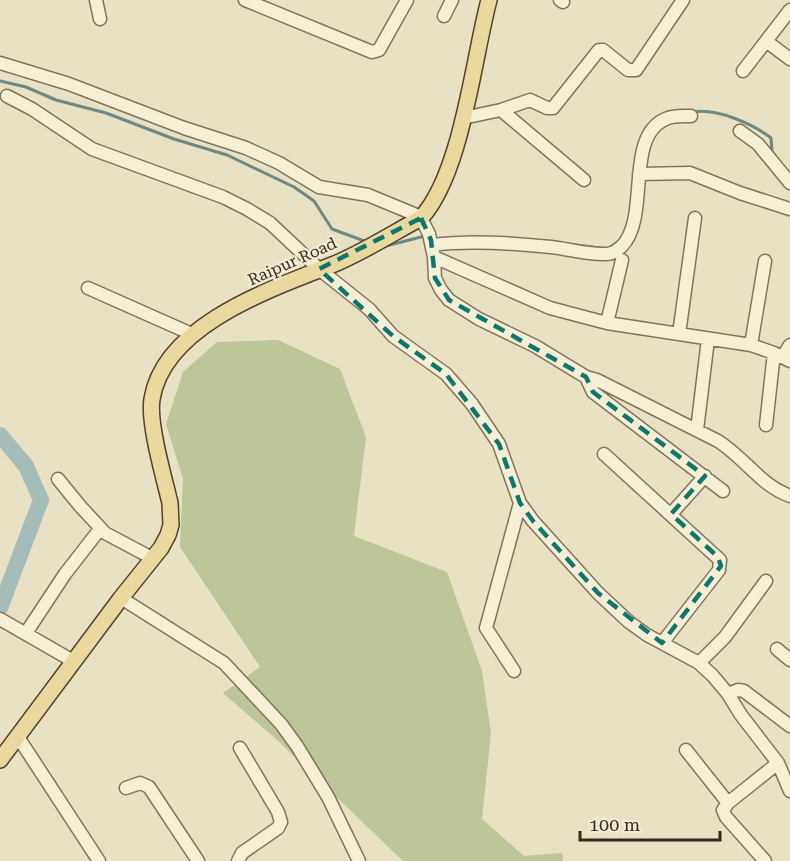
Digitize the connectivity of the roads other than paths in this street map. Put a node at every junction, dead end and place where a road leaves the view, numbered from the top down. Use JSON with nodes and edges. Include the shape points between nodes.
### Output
{"nodes":[{"id":1,"x":96,"y":0,"type":"edge"},
{"id":2,"x":245,"y":0,"type":"edge"},
{"id":3,"x":407,"y":0,"type":"edge"},
{"id":4,"x":452,"y":0,"type":"edge"},
{"id":5,"x":489,"y":0,"type":"edge"},
{"id":6,"x":683,"y":0,"type":"edge"},
{"id":7,"x":790,"y":10,"type":"edge"},
{"id":8,"x":444,"y":16,"type":"dead end"},
{"id":9,"x":100,"y":19,"type":"dead end"},
{"id":10,"x":766,"y":40,"type":"junction"},
{"id":11,"x":790,"y":60,"type":"edge"},
{"id":12,"x":0,"y":63,"type":"edge"},
{"id":13,"x":743,"y":71,"type":"dead end"},
{"id":14,"x":7,"y":96,"type":"dead end"},
{"id":15,"x":501,"y":110,"type":"junction"},
{"id":16,"x":691,"y":116,"type":"dead end"},
{"id":17,"x":463,"y":118,"type":"junction"},
{"id":18,"x":740,"y":131,"type":"dead end"},
{"id":19,"x":639,"y":174,"type":"junction"},
{"id":20,"x":584,"y":180,"type":"dead end"},
{"id":21,"x":790,"y":183,"type":"edge"},
{"id":22,"x":790,"y":209,"type":"edge"},
{"id":23,"x":421,"y":218,"type":"junction"},
{"id":24,"x":695,"y":218,"type":"dead end"},
{"id":25,"x":431,"y":244,"type":"junction"},
{"id":26,"x":622,"y":260,"type":"dead end"},
{"id":27,"x":765,"y":261,"type":"dead end"},
{"id":28,"x":326,"y":267,"type":"junction"},
{"id":29,"x":88,"y":288,"type":"dead end"},
{"id":30,"x":607,"y":323,"type":"junction"},
{"id":31,"x":679,"y":334,"type":"junction"},
{"id":32,"x":194,"y":335,"type":"junction"},
{"id":33,"x":708,"y":339,"type":"junction"},
{"id":34,"x":751,"y":345,"type":"junction"},
{"id":35,"x":790,"y":345,"type":"edge"},
{"id":36,"x":782,"y":357,"type":"edge"},
{"id":37,"x":586,"y":377,"type":"junction"},
{"id":38,"x":766,"y":425,"type":"dead end"},
{"id":39,"x":697,"y":430,"type":"junction"},
{"id":40,"x":604,"y":454,"type":"dead end"},
{"id":41,"x":705,"y":476,"type":"junction"},
{"id":42,"x":58,"y":479,"type":"dead end"},
{"id":43,"x":723,"y":491,"type":"dead end"},
{"id":44,"x":790,"y":496,"type":"edge"},
{"id":45,"x":520,"y":503,"type":"junction"},
{"id":46,"x":670,"y":514,"type":"junction"},
{"id":47,"x":100,"y":529,"type":"junction"},
{"id":48,"x":152,"y":558,"type":"junction"},
{"id":49,"x":766,"y":581,"type":"dead end"},
{"id":50,"x":121,"y":598,"type":"junction"},
{"id":51,"x":0,"y":619,"type":"edge"},
{"id":52,"x":26,"y":633,"type":"junction"},
{"id":53,"x":662,"y":643,"type":"junction"},
{"id":54,"x":777,"y":649,"type":"dead end"},
{"id":55,"x":790,"y":660,"type":"edge"},
{"id":56,"x":73,"y":661,"type":"junction"},
{"id":57,"x":699,"y":663,"type":"junction"},
{"id":58,"x":514,"y":672,"type":"dead end"},
{"id":59,"x":728,"y":694,"type":"junction"},
{"id":60,"x":790,"y":726,"type":"edge"},
{"id":61,"x":18,"y":737,"type":"junction"},
{"id":62,"x":240,"y":748,"type":"dead end"},
{"id":63,"x":686,"y":750,"type":"dead end"},
{"id":64,"x":0,"y":760,"type":"edge"},
{"id":65,"x":778,"y":762,"type":"junction"},
{"id":66,"x":126,"y":788,"type":"dead end"},
{"id":67,"x":790,"y":791,"type":"edge"},
{"id":68,"x":728,"y":803,"type":"junction"},
{"id":69,"x":99,"y":861,"type":"edge"},
{"id":70,"x":198,"y":861,"type":"edge"},
{"id":71,"x":238,"y":861,"type":"edge"},
{"id":72,"x":359,"y":861,"type":"edge"},
{"id":73,"x":765,"y":861,"type":"edge"}],
"edges":[{"from":1,"to":9,"type":"street"},
{"from":2,"to":3,"type":"street","via":[[372,52],[379,50]]},
{"from":4,"to":8,"type":"street"},
{"from":5,"to":17,"type":"main road","name":"Raipur Road"},
{"from":6,"to":15,"type":"street","via":[[636,70],[628,70],[599,50],[553,108],[530,100]]},
{"from":7,"to":10,"type":"street"},
{"from":10,"to":11,"type":"street"},
{"from":10,"to":13,"type":"street"},
{"from":12,"to":23,"type":"street","via":[[246,148],[319,187],[368,195]]},
{"from":14,"to":28,"type":"street","via":[[92,149],[247,209]]},
{"from":15,"to":17,"type":"street"},
{"from":15,"to":20,"type":"street"},
{"from":16,"to":19,"type":"street","via":[[667,118],[654,128],[641,155]]},
{"from":17,"to":23,"type":"main road","name":"Raipur Road","via":[[441,189]]},
{"from":18,"to":21,"type":"street","via":[[758,144]]},
{"from":19,"to":22,"type":"street","via":[[690,173]]},
{"from":19,"to":25,"type":"street","via":[[633,228],[622,246],[610,254],[474,242]]},
{"from":23,"to":25,"type":"street"},
{"from":23,"to":28,"type":"main road","name":"Raipur Road"},
{"from":24,"to":31,"type":"street"},
{"from":25,"to":30,"type":"street","via":[[550,308]]},
{"from":25,"to":37,"type":"street","via":[[435,278],[449,300]]},
{"from":26,"to":30,"type":"street"},
{"from":27,"to":34,"type":"street"},
{"from":28,"to":32,"type":"main road","name":"Raipur Road","via":[[261,292]]},
{"from":28,"to":45,"type":"street","via":[[393,336],[446,374],[472,404],[499,444]]},
{"from":29,"to":32,"type":"street"},
{"from":30,"to":31,"type":"street"},
{"from":31,"to":33,"type":"street"},
{"from":32,"to":48,"type":"main road","name":"Raipur Road","via":[[161,373],[151,403],[171,516],[168,535]]},
{"from":33,"to":34,"type":"street"},
{"from":33,"to":39,"type":"street"},
{"from":34,"to":36,"type":"street"},
{"from":35,"to":36,"type":"street"},
{"from":36,"to":38,"type":"street"},
{"from":37,"to":39,"type":"street"},
{"from":37,"to":41,"type":"street","via":[[593,392]]},
{"from":39,"to":44,"type":"street","via":[[726,446],[766,483]]},
{"from":40,"to":46,"type":"street"},
{"from":41,"to":43,"type":"street"},
{"from":41,"to":46,"type":"street"},
{"from":42,"to":47,"type":"street"},
{"from":45,"to":53,"type":"street","via":[[598,593],[629,622]]},
{"from":45,"to":58,"type":"street","via":[[486,628]]},
{"from":46,"to":53,"type":"street","via":[[721,562],[719,570]]},
{"from":47,"to":48,"type":"street"},
{"from":47,"to":52,"type":"street"},
{"from":48,"to":50,"type":"main road","name":"Raipur Road"},
{"from":49,"to":57,"type":"street","via":[[725,637]]},
{"from":50,"to":56,"type":"main road","name":"Raipur Road"},
{"from":50,"to":72,"type":"street","via":[[224,663],[281,724],[328,797]]},
{"from":51,"to":52,"type":"street"},
{"from":52,"to":56,"type":"street"},
{"from":53,"to":57,"type":"street"},
{"from":54,"to":55,"type":"street"},
{"from":56,"to":61,"type":"main road","name":"Raipur Road"},
{"from":57,"to":59,"type":"street"},
{"from":59,"to":60,"type":"street","via":[[744,691]]},
{"from":59,"to":65,"type":"street"},
{"from":61,"to":64,"type":"main road","name":"Raipur Road"},
{"from":61,"to":69,"type":"street"},
{"from":62,"to":71,"type":"street","via":[[281,822],[242,853]]},
{"from":63,"to":68,"type":"street"},
{"from":65,"to":67,"type":"street"},
{"from":65,"to":68,"type":"street"},
{"from":66,"to":70,"type":"street","via":[[140,783],[149,787]]},
{"from":68,"to":73,"type":"street","via":[[724,813]]}]}
